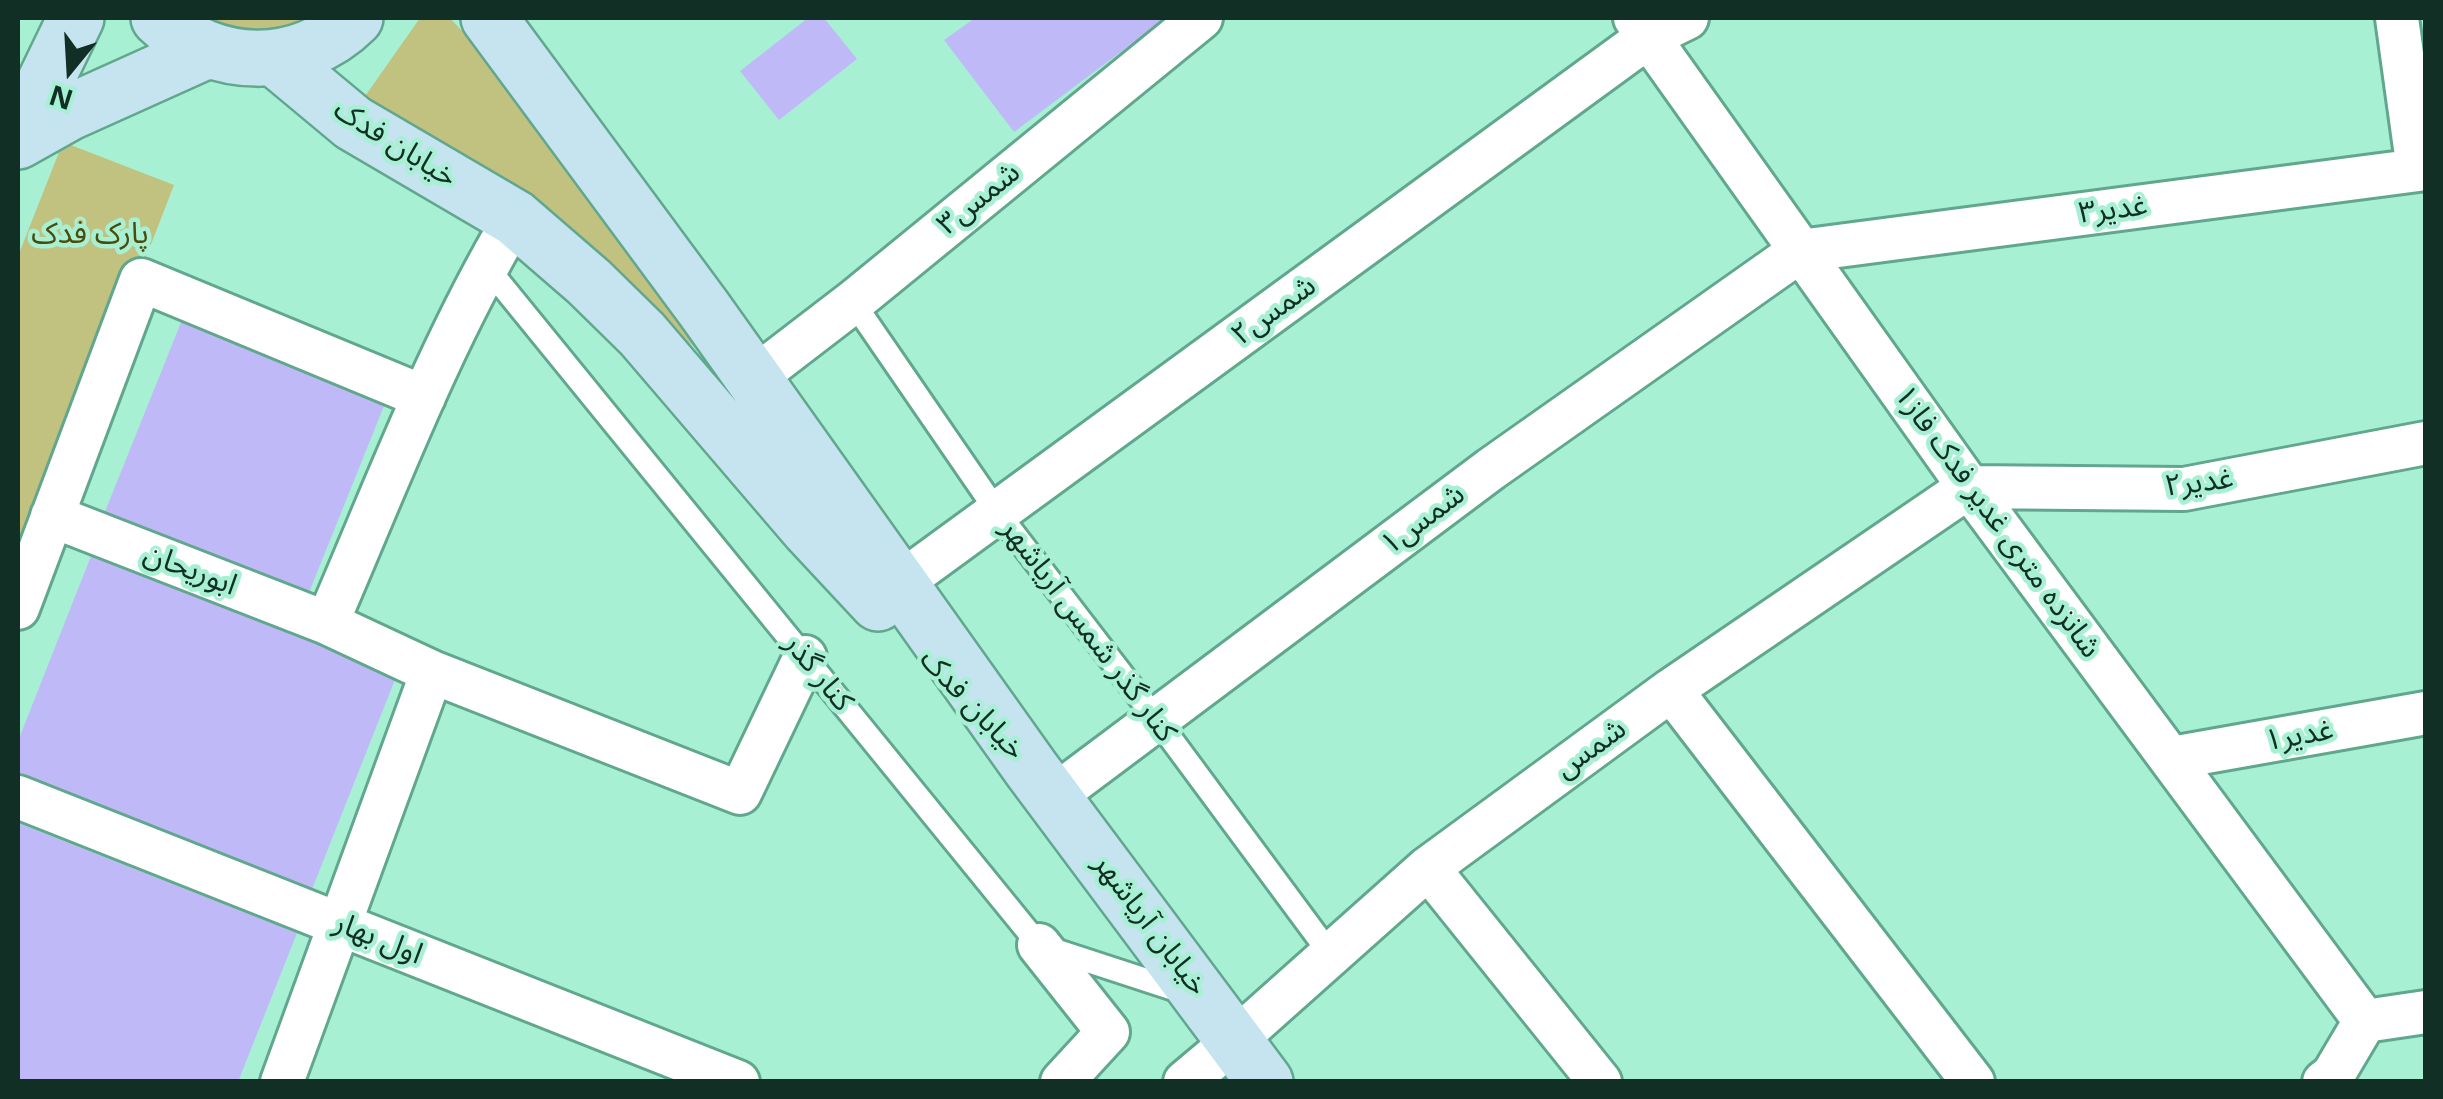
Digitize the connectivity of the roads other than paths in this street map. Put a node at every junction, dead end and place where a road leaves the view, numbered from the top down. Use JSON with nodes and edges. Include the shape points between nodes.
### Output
{"nodes":[{"id":1,"x":76,"y":18,"type":"edge"},
{"id":2,"x":159,"y":18,"type":"edge"},
{"id":3,"x":355,"y":18,"type":"edge"},
{"id":4,"x":489,"y":18,"type":"edge"},
{"id":5,"x":1201,"y":18,"type":"edge"},
{"id":6,"x":1687,"y":18,"type":"edge"},
{"id":7,"x":2397,"y":18,"type":"edge"},
{"id":8,"x":1642,"y":27,"type":"edge"},
{"id":9,"x":208,"y":50,"type":"junction"},
{"id":10,"x":275,"y":58,"type":"junction"},
{"id":11,"x":18,"y":140,"type":"edge"},
{"id":12,"x":2422,"y":169,"type":"edge"},
{"id":13,"x":515,"y":218,"type":"junction"},
{"id":14,"x":1800,"y":251,"type":"junction"},
{"id":15,"x":486,"y":266,"type":"junction"},
{"id":16,"x":853,"y":302,"type":"junction"},
{"id":17,"x":754,"y":378,"type":"junction"},
{"id":18,"x":424,"y":398,"type":"junction"},
{"id":19,"x":2426,"y":444,"type":"edge"},
{"id":20,"x":1969,"y":488,"type":"junction"},
{"id":21,"x":998,"y":513,"type":"junction"},
{"id":22,"x":52,"y":516,"type":"junction"},
{"id":23,"x":900,"y":584,"type":"junction"},
{"id":24,"x":18,"y":608,"type":"edge"},
{"id":25,"x":327,"y":623,"type":"junction"},
{"id":26,"x":805,"y":657,"type":"junction"},
{"id":27,"x":432,"y":672,"type":"junction"},
{"id":28,"x":1671,"y":690,"type":"junction"},
{"id":29,"x":2426,"y":713,"type":"edge"},
{"id":30,"x":1157,"y":720,"type":"junction"},
{"id":31,"x":2172,"y":758,"type":"junction"},
{"id":32,"x":1043,"y":784,"type":"junction"},
{"id":33,"x":18,"y":797,"type":"edge"},
{"id":34,"x":1428,"y":868,"type":"junction"},
{"id":35,"x":340,"y":924,"type":"junction"},
{"id":36,"x":1039,"y":945,"type":"junction"},
{"id":37,"x":1331,"y":955,"type":"junction"},
{"id":38,"x":2426,"y":1012,"type":"edge"},
{"id":39,"x":2366,"y":1020,"type":"junction"},
{"id":40,"x":1235,"y":1040,"type":"edge"},
{"id":41,"x":282,"y":1082,"type":"edge"},
{"id":42,"x":738,"y":1082,"type":"edge"},
{"id":43,"x":1062,"y":1082,"type":"edge"},
{"id":44,"x":1185,"y":1082,"type":"edge"},
{"id":45,"x":1600,"y":1082,"type":"edge"},
{"id":46,"x":1973,"y":1082,"type":"edge"},
{"id":47,"x":2324,"y":1082,"type":"edge"}],
"edges":[{"from":1,"to":11,"type":"main road"},
{"from":2,"to":9,"type":"main road"},
{"from":3,"to":10,"type":"main road","via":[[329,39]]},
{"from":4,"to":17,"type":"main road","name":"خیابان فدک"},
{"from":5,"to":16,"type":"street","name":"شمس۳"},
{"from":6,"to":8,"type":"street","name":"شمس۲"},
{"from":7,"to":12,"type":"street"},
{"from":8,"to":14,"type":"street","name":"شانزده متری غدیر فدک فاز۱"},
{"from":8,"to":21,"type":"street","name":"شمس۲"},
{"from":9,"to":10,"type":"main road"},
{"from":9,"to":11,"type":"main road"},
{"from":10,"to":13,"type":"main road","name":"خیابان فدک","via":[[353,123]]},
{"from":12,"to":14,"type":"street","name":"غدیر۳"},
{"from":13,"to":15,"type":"street"},
{"from":13,"to":32,"type":"main road","name":"خیابان فدک","via":[[642,334],[809,529]]},
{"from":14,"to":20,"type":"street","name":"شانزده متری غدیر فدک فاز۱"},
{"from":14,"to":30,"type":"street","name":"شمس۱","via":[[1491,468]]},
{"from":15,"to":18,"type":"street"},
{"from":15,"to":26,"type":"lane","name":"کنار گذر"},
{"from":16,"to":17,"type":"street","name":"شمس۳"},
{"from":16,"to":21,"type":"lane","name":"کنار گذر شمس آریاشهر"},
{"from":17,"to":23,"type":"main road","name":"خیابان فدک"},
{"from":18,"to":22,"type":"street","via":[[142,280]]},
{"from":18,"to":25,"type":"street"},
{"from":19,"to":20,"type":"street","name":"غدیر۲","via":[[2184,489]]},
{"from":20,"to":28,"type":"street","name":"شمس"},
{"from":20,"to":31,"type":"street","name":"شانزده متری غدیر فدک فاز۱"},
{"from":21,"to":23,"type":"street","name":"شمس۲"},
{"from":21,"to":30,"type":"lane","name":"کنار گذر شمس آریاشهر"},
{"from":22,"to":24,"type":"street"},
{"from":22,"to":25,"type":"street","name":"ابوریحان"},
{"from":23,"to":32,"type":"main road","name":"خیابان فدک"},
{"from":25,"to":27,"type":"street","name":"ابوریحان"},
{"from":26,"to":27,"type":"street","name":"ابوریحان","via":[[740,793]]},
{"from":26,"to":36,"type":"lane","name":"کنار گذر"},
{"from":27,"to":35,"type":"street"},
{"from":28,"to":34,"type":"street","name":"شمس"},
{"from":28,"to":46,"type":"street"},
{"from":29,"to":31,"type":"street","name":"غدیر۱"},
{"from":30,"to":32,"type":"street","name":"شمس۱"},
{"from":30,"to":37,"type":"lane","name":"کنار گذر شمس آریاشهر"},
{"from":31,"to":39,"type":"street","name":"شانزده متری غدیر فدک فاز۱"},
{"from":32,"to":40,"type":"main road","name":"خیابان آریاشهر"},
{"from":33,"to":35,"type":"street","name":"اول بهار"},
{"from":34,"to":37,"type":"street","name":"شمس"},
{"from":34,"to":45,"type":"street"},
{"from":35,"to":41,"type":"street"},
{"from":35,"to":42,"type":"street","name":"اول بهار"},
{"from":36,"to":40,"type":"lane"},
{"from":36,"to":43,"type":"street","via":[[1108,1032]]},
{"from":37,"to":40,"type":"street","name":"شمس"},
{"from":38,"to":39,"type":"street"},
{"from":39,"to":47,"type":"street"},
{"from":40,"to":44,"type":"street","name":"شمس"}]}
